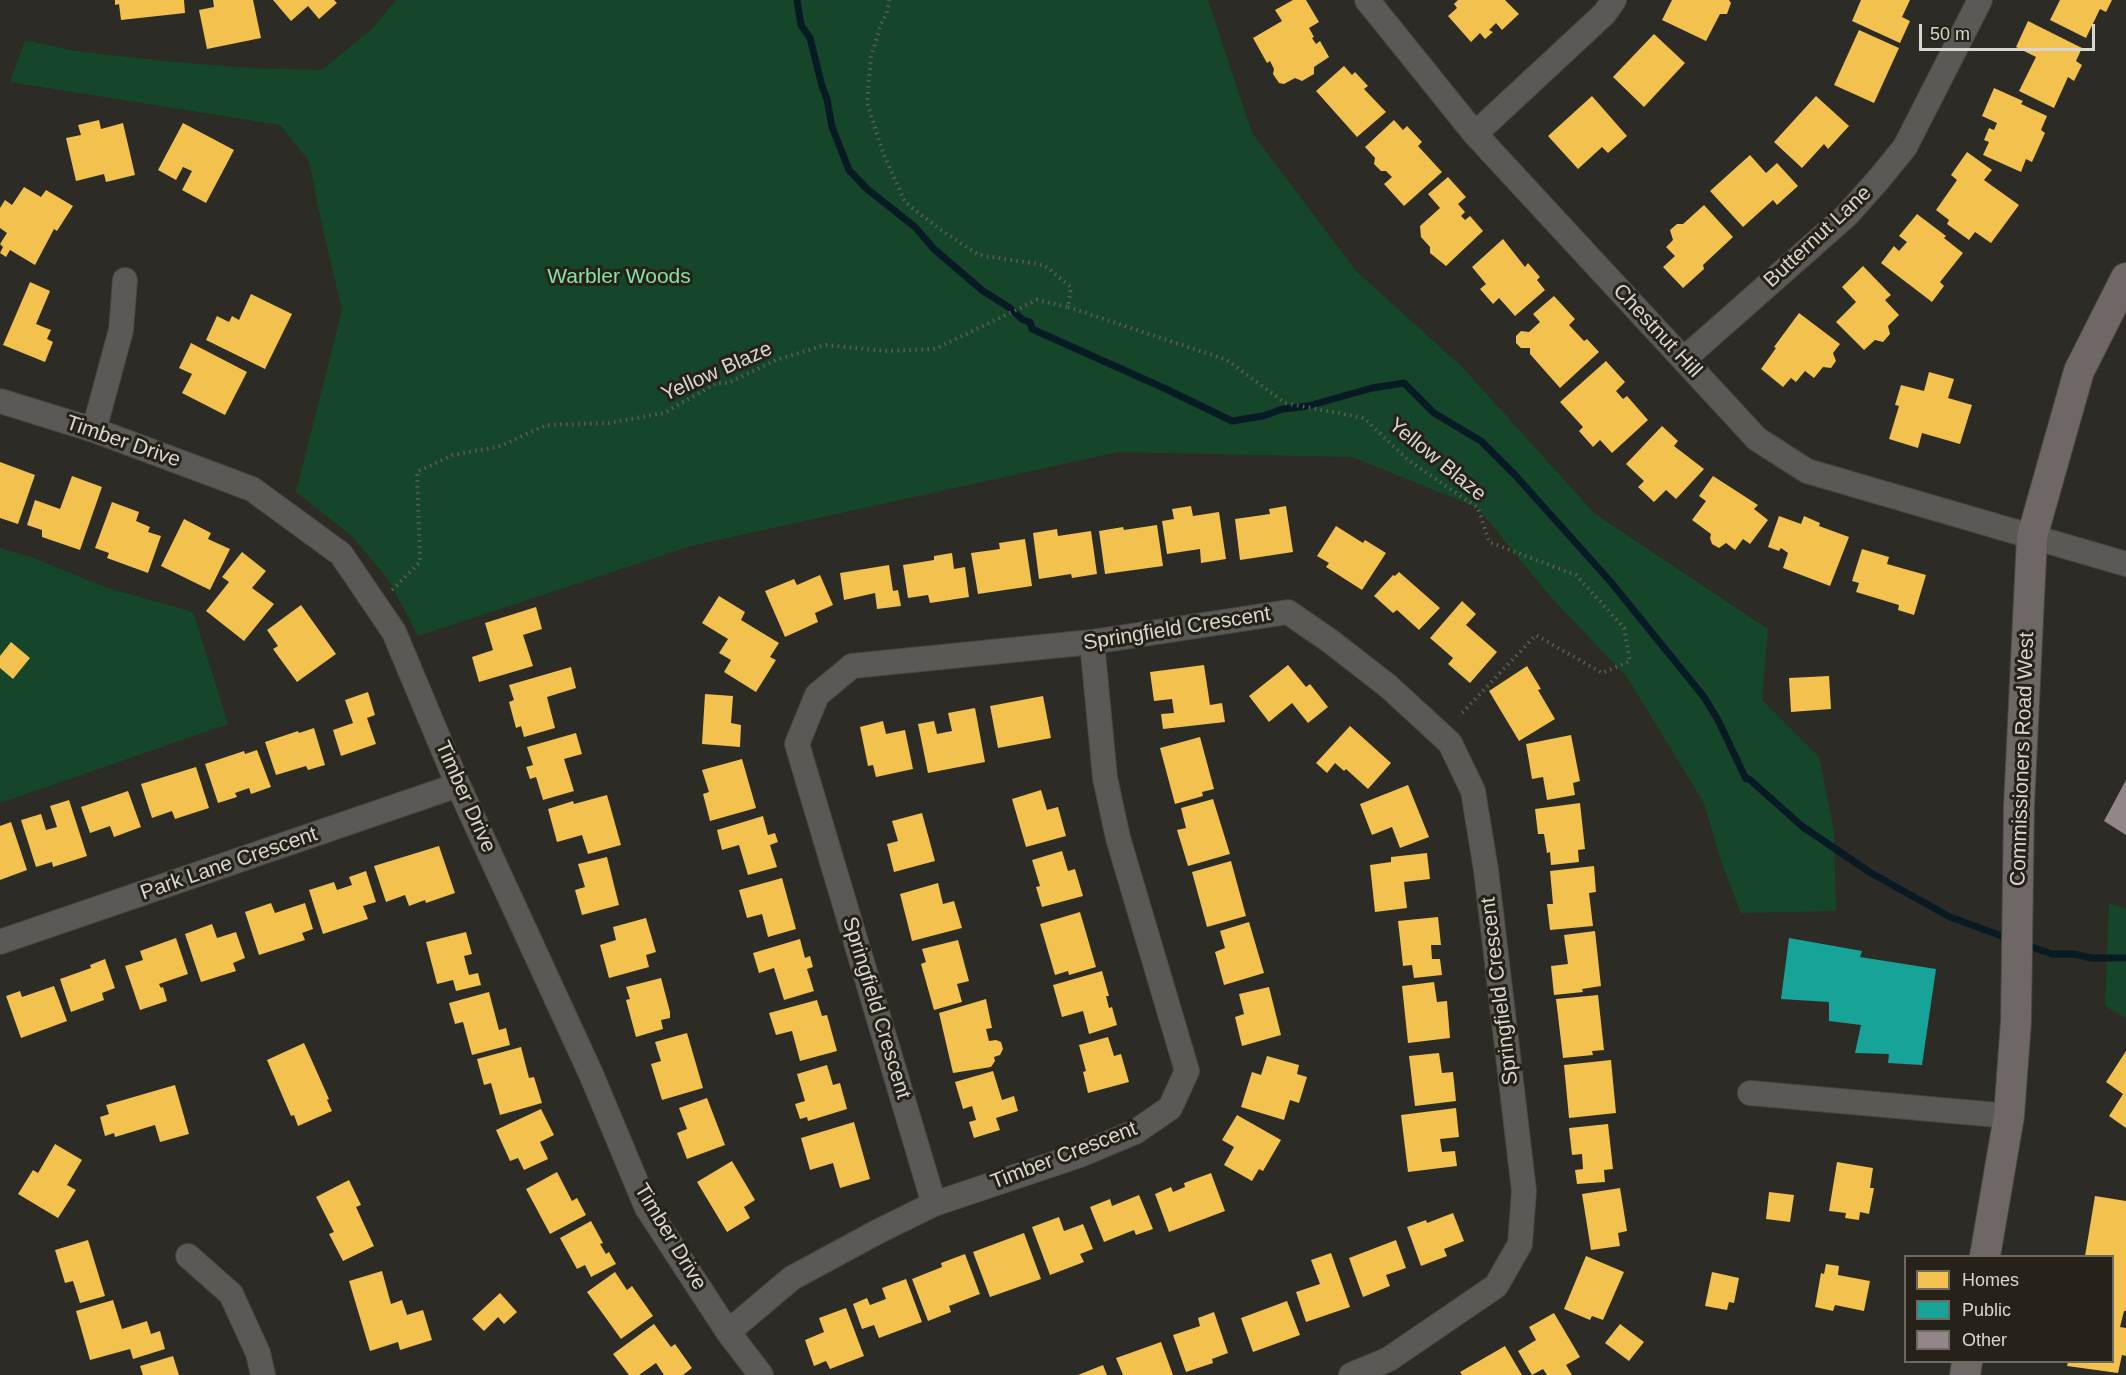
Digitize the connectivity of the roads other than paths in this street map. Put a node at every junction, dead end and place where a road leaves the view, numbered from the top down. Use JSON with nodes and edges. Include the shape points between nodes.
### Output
{"nodes":[{"id":1,"x":1366,"y":0,"type":"edge"},
{"id":2,"x":1614,"y":0,"type":"edge"},
{"id":3,"x":1980,"y":0,"type":"edge"},
{"id":4,"x":1475,"y":134,"type":"junction"},
{"id":5,"x":2126,"y":278,"type":"edge"},
{"id":6,"x":125,"y":280,"type":"dead end"},
{"id":7,"x":1684,"y":359,"type":"junction"},
{"id":8,"x":0,"y":401,"type":"edge"},
{"id":9,"x":94,"y":430,"type":"junction"},
{"id":10,"x":2032,"y":537,"type":"junction"},
{"id":11,"x":2126,"y":564,"type":"edge"},
{"id":12,"x":1092,"y":642,"type":"junction"},
{"id":13,"x":458,"y":785,"type":"junction"},
{"id":14,"x":0,"y":942,"type":"edge"},
{"id":15,"x":1750,"y":1092,"type":"dead end"},
{"id":16,"x":2009,"y":1116,"type":"junction"},
{"id":17,"x":934,"y":1204,"type":"junction"},
{"id":18,"x":1985,"y":1255,"type":"edge"},
{"id":19,"x":188,"y":1256,"type":"dead end"},
{"id":20,"x":728,"y":1332,"type":"junction"},
{"id":21,"x":263,"y":1375,"type":"edge"},
{"id":22,"x":761,"y":1375,"type":"edge"},
{"id":23,"x":1351,"y":1375,"type":"edge"}],
"edges":[{"from":1,"to":4,"type":"street","name":"Chestnut Hill"},
{"from":2,"to":4,"type":"street","via":[[1604,14]]},
{"from":3,"to":7,"type":"street","name":"Butternut Lane","via":[[1905,147],[1879,179],[1847,215]]},
{"from":4,"to":7,"type":"street","name":"Chestnut Hill"},
{"from":5,"to":10,"type":"main road","name":"Commissioners Road West","via":[[2079,371]]},
{"from":6,"to":9,"type":"street","via":[[121,330]]},
{"from":7,"to":10,"type":"street","name":"Chestnut Hill","via":[[1756,439],[1807,471]]},
{"from":8,"to":9,"type":"street","name":"Timber Drive"},
{"from":9,"to":13,"type":"street","name":"Timber Drive","via":[[252,489],[341,554],[394,632]]},
{"from":10,"to":11,"type":"street","name":"Chestnut Hill"},
{"from":10,"to":16,"type":"main road","name":"Commissioners Road West","via":[[2019,805],[2016,1021]]},
{"from":12,"to":17,"type":"street","name":"Timber Crescent","via":[[1105,778],[1118,838],[1187,1071],[1170,1108],[1135,1132],[1080,1155]]},
{"from":12,"to":17,"type":"street","name":"Springfield Crescent","via":[[852,666],[817,694],[797,744]]},
{"from":12,"to":23,"type":"street","name":"Springfield Crescent","via":[[1288,612],[1388,686],[1450,743],[1473,791],[1524,1191],[1520,1244],[1496,1286],[1389,1359]]},
{"from":13,"to":14,"type":"street","name":"Park Lane Crescent"},
{"from":13,"to":20,"type":"street","name":"Timber Drive","via":[[591,1074],[647,1208]]},
{"from":15,"to":16,"type":"street"},
{"from":16,"to":18,"type":"main road","name":"Commissioners Road West"},
{"from":17,"to":20,"type":"street","name":"Timber Crescent","via":[[792,1278]]},
{"from":19,"to":21,"type":"street","via":[[231,1294],[258,1353]]},
{"from":20,"to":22,"type":"street","name":"Timber Drive"}]}
